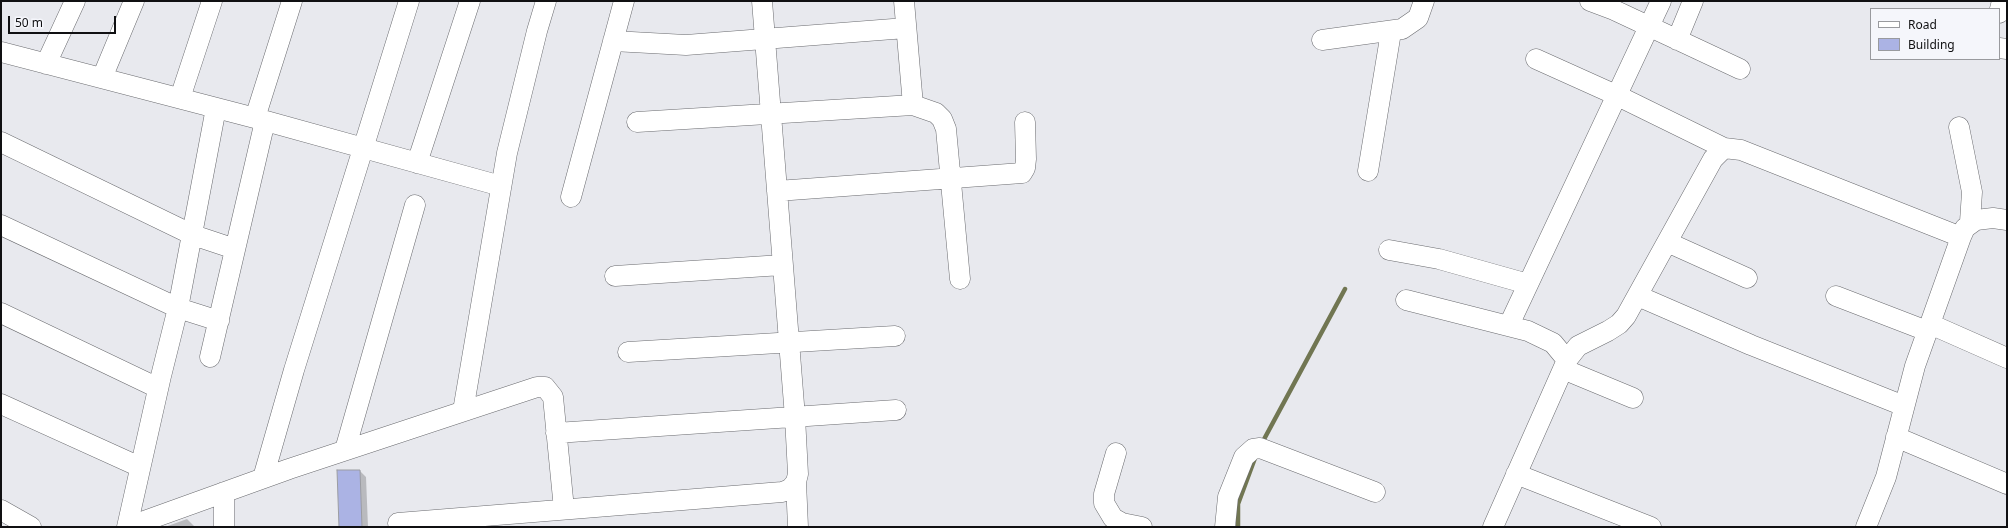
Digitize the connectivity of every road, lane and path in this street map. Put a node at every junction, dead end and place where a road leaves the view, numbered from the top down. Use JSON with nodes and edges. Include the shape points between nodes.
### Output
{"nodes":[{"id":1,"x":75,"y":1,"type":"edge"},
{"id":2,"x":134,"y":1,"type":"edge"},
{"id":3,"x":212,"y":1,"type":"edge"},
{"id":4,"x":292,"y":1,"type":"edge"},
{"id":5,"x":409,"y":1,"type":"edge"},
{"id":6,"x":470,"y":1,"type":"edge"},
{"id":7,"x":546,"y":1,"type":"edge"},
{"id":8,"x":624,"y":1,"type":"edge"},
{"id":9,"x":762,"y":1,"type":"edge"},
{"id":10,"x":904,"y":1,"type":"edge"},
{"id":11,"x":1424,"y":1,"type":"edge"},
{"id":12,"x":1590,"y":1,"type":"edge"},
{"id":13,"x":1661,"y":1,"type":"edge"},
{"id":14,"x":1693,"y":1,"type":"edge"},
{"id":15,"x":1649,"y":27,"type":"junction"},
{"id":16,"x":906,"y":28,"type":"junction"},
{"id":17,"x":1391,"y":32,"type":"junction"},
{"id":18,"x":765,"y":40,"type":"junction"},
{"id":19,"x":1322,"y":40,"type":"dead end"},
{"id":20,"x":1677,"y":40,"type":"junction"},
{"id":21,"x":613,"y":41,"type":"junction"},
{"id":22,"x":1,"y":52,"type":"edge"},
{"id":23,"x":1536,"y":59,"type":"dead end"},
{"id":24,"x":46,"y":64,"type":"junction"},
{"id":25,"x":1740,"y":69,"type":"dead end"},
{"id":26,"x":102,"y":78,"type":"junction"},
{"id":27,"x":1616,"y":95,"type":"junction"},
{"id":28,"x":180,"y":98,"type":"junction"},
{"id":29,"x":913,"y":105,"type":"junction"},
{"id":30,"x":216,"y":108,"type":"junction"},
{"id":31,"x":770,"y":113,"type":"junction"},
{"id":32,"x":260,"y":119,"type":"junction"},
{"id":33,"x":637,"y":122,"type":"dead end"},
{"id":34,"x":1025,"y":122,"type":"dead end"},
{"id":35,"x":1959,"y":127,"type":"dead end"},
{"id":36,"x":1,"y":142,"type":"edge"},
{"id":37,"x":363,"y":147,"type":"junction"},
{"id":38,"x":1724,"y":148,"type":"junction"},
{"id":39,"x":417,"y":163,"type":"junction"},
{"id":40,"x":1368,"y":171,"type":"dead end"},
{"id":41,"x":952,"y":179,"type":"junction"},
{"id":42,"x":501,"y":186,"type":"junction"},
{"id":43,"x":776,"y":191,"type":"junction"},
{"id":44,"x":570,"y":197,"type":"dead end"},
{"id":45,"x":416,"y":205,"type":"dead end"},
{"id":46,"x":2007,"y":220,"type":"edge"},
{"id":47,"x":1,"y":225,"type":"edge"},
{"id":48,"x":1965,"y":230,"type":"junction"},
{"id":49,"x":193,"y":235,"type":"junction"},
{"id":50,"x":1667,"y":242,"type":"junction"},
{"id":51,"x":235,"y":249,"type":"junction"},
{"id":52,"x":1389,"y":250,"type":"dead end"},
{"id":53,"x":782,"y":265,"type":"junction"},
{"id":54,"x":615,"y":276,"type":"dead end"},
{"id":55,"x":1747,"y":278,"type":"dead end"},
{"id":56,"x":960,"y":279,"type":"dead end"},
{"id":57,"x":1528,"y":284,"type":"junction"},
{"id":58,"x":1638,"y":296,"type":"junction"},
{"id":59,"x":1836,"y":296,"type":"dead end"},
{"id":60,"x":1406,"y":300,"type":"dead end"},
{"id":61,"x":178,"y":308,"type":"junction"},
{"id":62,"x":1,"y":313,"type":"edge"},
{"id":63,"x":219,"y":321,"type":"junction"},
{"id":64,"x":1509,"y":325,"type":"junction"},
{"id":65,"x":1928,"y":327,"type":"junction"},
{"id":66,"x":895,"y":336,"type":"dead end"},
{"id":67,"x":788,"y":341,"type":"junction"},
{"id":68,"x":628,"y":352,"type":"dead end"},
{"id":69,"x":210,"y":357,"type":"dead end"},
{"id":70,"x":2007,"y":358,"type":"edge"},
{"id":71,"x":1565,"y":364,"type":"junction"},
{"id":72,"x":158,"y":388,"type":"junction"},
{"id":73,"x":1633,"y":398,"type":"dead end"},
{"id":74,"x":1,"y":404,"type":"edge"},
{"id":75,"x":1904,"y":406,"type":"junction"},
{"id":76,"x":896,"y":410,"type":"dead end"},
{"id":77,"x":463,"y":411,"type":"junction"},
{"id":78,"x":795,"y":417,"type":"junction"},
{"id":79,"x":556,"y":433,"type":"junction"},
{"id":80,"x":1896,"y":437,"type":"junction"},
{"id":81,"x":345,"y":450,"type":"junction"},
{"id":82,"x":1116,"y":453,"type":"dead end"},
{"id":83,"x":140,"y":467,"type":"junction"},
{"id":84,"x":1516,"y":474,"type":"junction"},
{"id":85,"x":263,"y":478,"type":"junction"},
{"id":86,"x":796,"y":482,"type":"junction"},
{"id":87,"x":2007,"y":484,"type":"edge"},
{"id":88,"x":224,"y":492,"type":"junction"},
{"id":89,"x":1376,"y":492,"type":"dead end"},
{"id":90,"x":564,"y":509,"type":"junction"},
{"id":91,"x":1,"y":510,"type":"edge"},
{"id":92,"x":398,"y":522,"type":"dead end"},
{"id":93,"x":32,"y":527,"type":"edge"},
{"id":94,"x":127,"y":527,"type":"edge"},
{"id":95,"x":224,"y":527,"type":"edge"},
{"id":96,"x":798,"y":527,"type":"edge"},
{"id":97,"x":1142,"y":527,"type":"edge"},
{"id":98,"x":1225,"y":527,"type":"edge"},
{"id":99,"x":1493,"y":527,"type":"edge"},
{"id":100,"x":1651,"y":527,"type":"edge"},
{"id":101,"x":1866,"y":527,"type":"edge"}],
"edges":[{"from":1,"to":24,"type":"street"},
{"from":2,"to":26,"type":"street"},
{"from":3,"to":28,"type":"street"},
{"from":4,"to":32,"type":"street"},
{"from":5,"to":37,"type":"street"},
{"from":6,"to":39,"type":"street"},
{"from":7,"to":42,"type":"street","via":[[531,54]]},
{"from":8,"to":21,"type":"street"},
{"from":9,"to":18,"type":"street"},
{"from":10,"to":16,"type":"street"},
{"from":11,"to":17,"type":"street","via":[[1414,22]]},
{"from":12,"to":15,"type":"street"},
{"from":13,"to":15,"type":"street"},
{"from":14,"to":20,"type":"street"},
{"from":15,"to":20,"type":"street"},
{"from":15,"to":27,"type":"street"},
{"from":16,"to":18,"type":"street"},
{"from":16,"to":29,"type":"street"},
{"from":17,"to":19,"type":"street"},
{"from":17,"to":40,"type":"street"},
{"from":18,"to":21,"type":"street","via":[[686,45]]},
{"from":18,"to":31,"type":"street"},
{"from":20,"to":25,"type":"street"},
{"from":21,"to":44,"type":"street"},
{"from":22,"to":24,"type":"street"},
{"from":23,"to":27,"type":"street"},
{"from":24,"to":26,"type":"street"},
{"from":26,"to":28,"type":"street"},
{"from":27,"to":38,"type":"street"},
{"from":27,"to":57,"type":"street"},
{"from":28,"to":30,"type":"street"},
{"from":29,"to":31,"type":"street"},
{"from":29,"to":41,"type":"street","via":[[936,113],[942,119],[946,129]]},
{"from":30,"to":32,"type":"street"},
{"from":30,"to":49,"type":"street"},
{"from":31,"to":33,"type":"street"},
{"from":31,"to":43,"type":"street"},
{"from":32,"to":37,"type":"street"},
{"from":32,"to":51,"type":"street"},
{"from":34,"to":41,"type":"street","via":[[1026,160],[1022,173]]},
{"from":35,"to":48,"type":"street","via":[[1972,192]]},
{"from":36,"to":49,"type":"street"},
{"from":37,"to":39,"type":"street"},
{"from":37,"to":85,"type":"street"},
{"from":38,"to":48,"type":"street","via":[[1741,150]]},
{"from":38,"to":50,"type":"street","via":[[1713,159]]},
{"from":39,"to":42,"type":"street"},
{"from":41,"to":43,"type":"street"},
{"from":41,"to":56,"type":"street"},
{"from":42,"to":77,"type":"street"},
{"from":43,"to":53,"type":"street"},
{"from":45,"to":81,"type":"street"},
{"from":46,"to":48,"type":"street","via":[[1986,218]]},
{"from":47,"to":61,"type":"street"},
{"from":48,"to":65,"type":"street"},
{"from":49,"to":51,"type":"street"},
{"from":49,"to":61,"type":"street"},
{"from":50,"to":55,"type":"street"},
{"from":50,"to":58,"type":"street"},
{"from":51,"to":63,"type":"street"},
{"from":52,"to":57,"type":"street","via":[[1439,259]]},
{"from":53,"to":54,"type":"street"},
{"from":53,"to":67,"type":"street"},
{"from":57,"to":64,"type":"street"},
{"from":58,"to":71,"type":"street","via":[[1619,324],[1578,346]]},
{"from":58,"to":75,"type":"street","via":[[1751,345]]},
{"from":59,"to":65,"type":"street"},
{"from":60,"to":64,"type":"street"},
{"from":61,"to":63,"type":"street"},
{"from":61,"to":72,"type":"street"},
{"from":62,"to":72,"type":"street"},
{"from":63,"to":69,"type":"street"},
{"from":64,"to":71,"type":"street","via":[[1546,338],[1553,343]]},
{"from":65,"to":70,"type":"street"},
{"from":65,"to":75,"type":"street"},
{"from":66,"to":67,"type":"street"},
{"from":67,"to":68,"type":"street"},
{"from":67,"to":78,"type":"street"},
{"from":71,"to":73,"type":"street"},
{"from":71,"to":84,"type":"street"},
{"from":72,"to":83,"type":"street"},
{"from":74,"to":83,"type":"street"},
{"from":75,"to":80,"type":"street"},
{"from":76,"to":78,"type":"street"},
{"from":77,"to":79,"type":"street","via":[[537,387],[545,387],[553,397]]},
{"from":77,"to":81,"type":"street"},
{"from":78,"to":79,"type":"street"},
{"from":78,"to":86,"type":"street","via":[[798,474]]},
{"from":79,"to":90,"type":"street"},
{"from":80,"to":87,"type":"street"},
{"from":80,"to":101,"type":"street","via":[[1886,477]]},
{"from":81,"to":85,"type":"street"},
{"from":82,"to":97,"type":"street","via":[[1104,502],[1113,518],[1122,523]]},
{"from":83,"to":94,"type":"street"},
{"from":84,"to":99,"type":"street"},
{"from":84,"to":100,"type":"street"},
{"from":85,"to":88,"type":"street"},
{"from":86,"to":90,"type":"street","via":[[790,489],[782,492]]},
{"from":86,"to":96,"type":"street"},
{"from":88,"to":94,"type":"street"},
{"from":88,"to":95,"type":"street"},
{"from":89,"to":98,"type":"street","via":[[1260,448],[1253,449],[1244,457],[1228,497]]},
{"from":90,"to":92,"type":"street"},
{"from":91,"to":93,"type":"street"}]}
